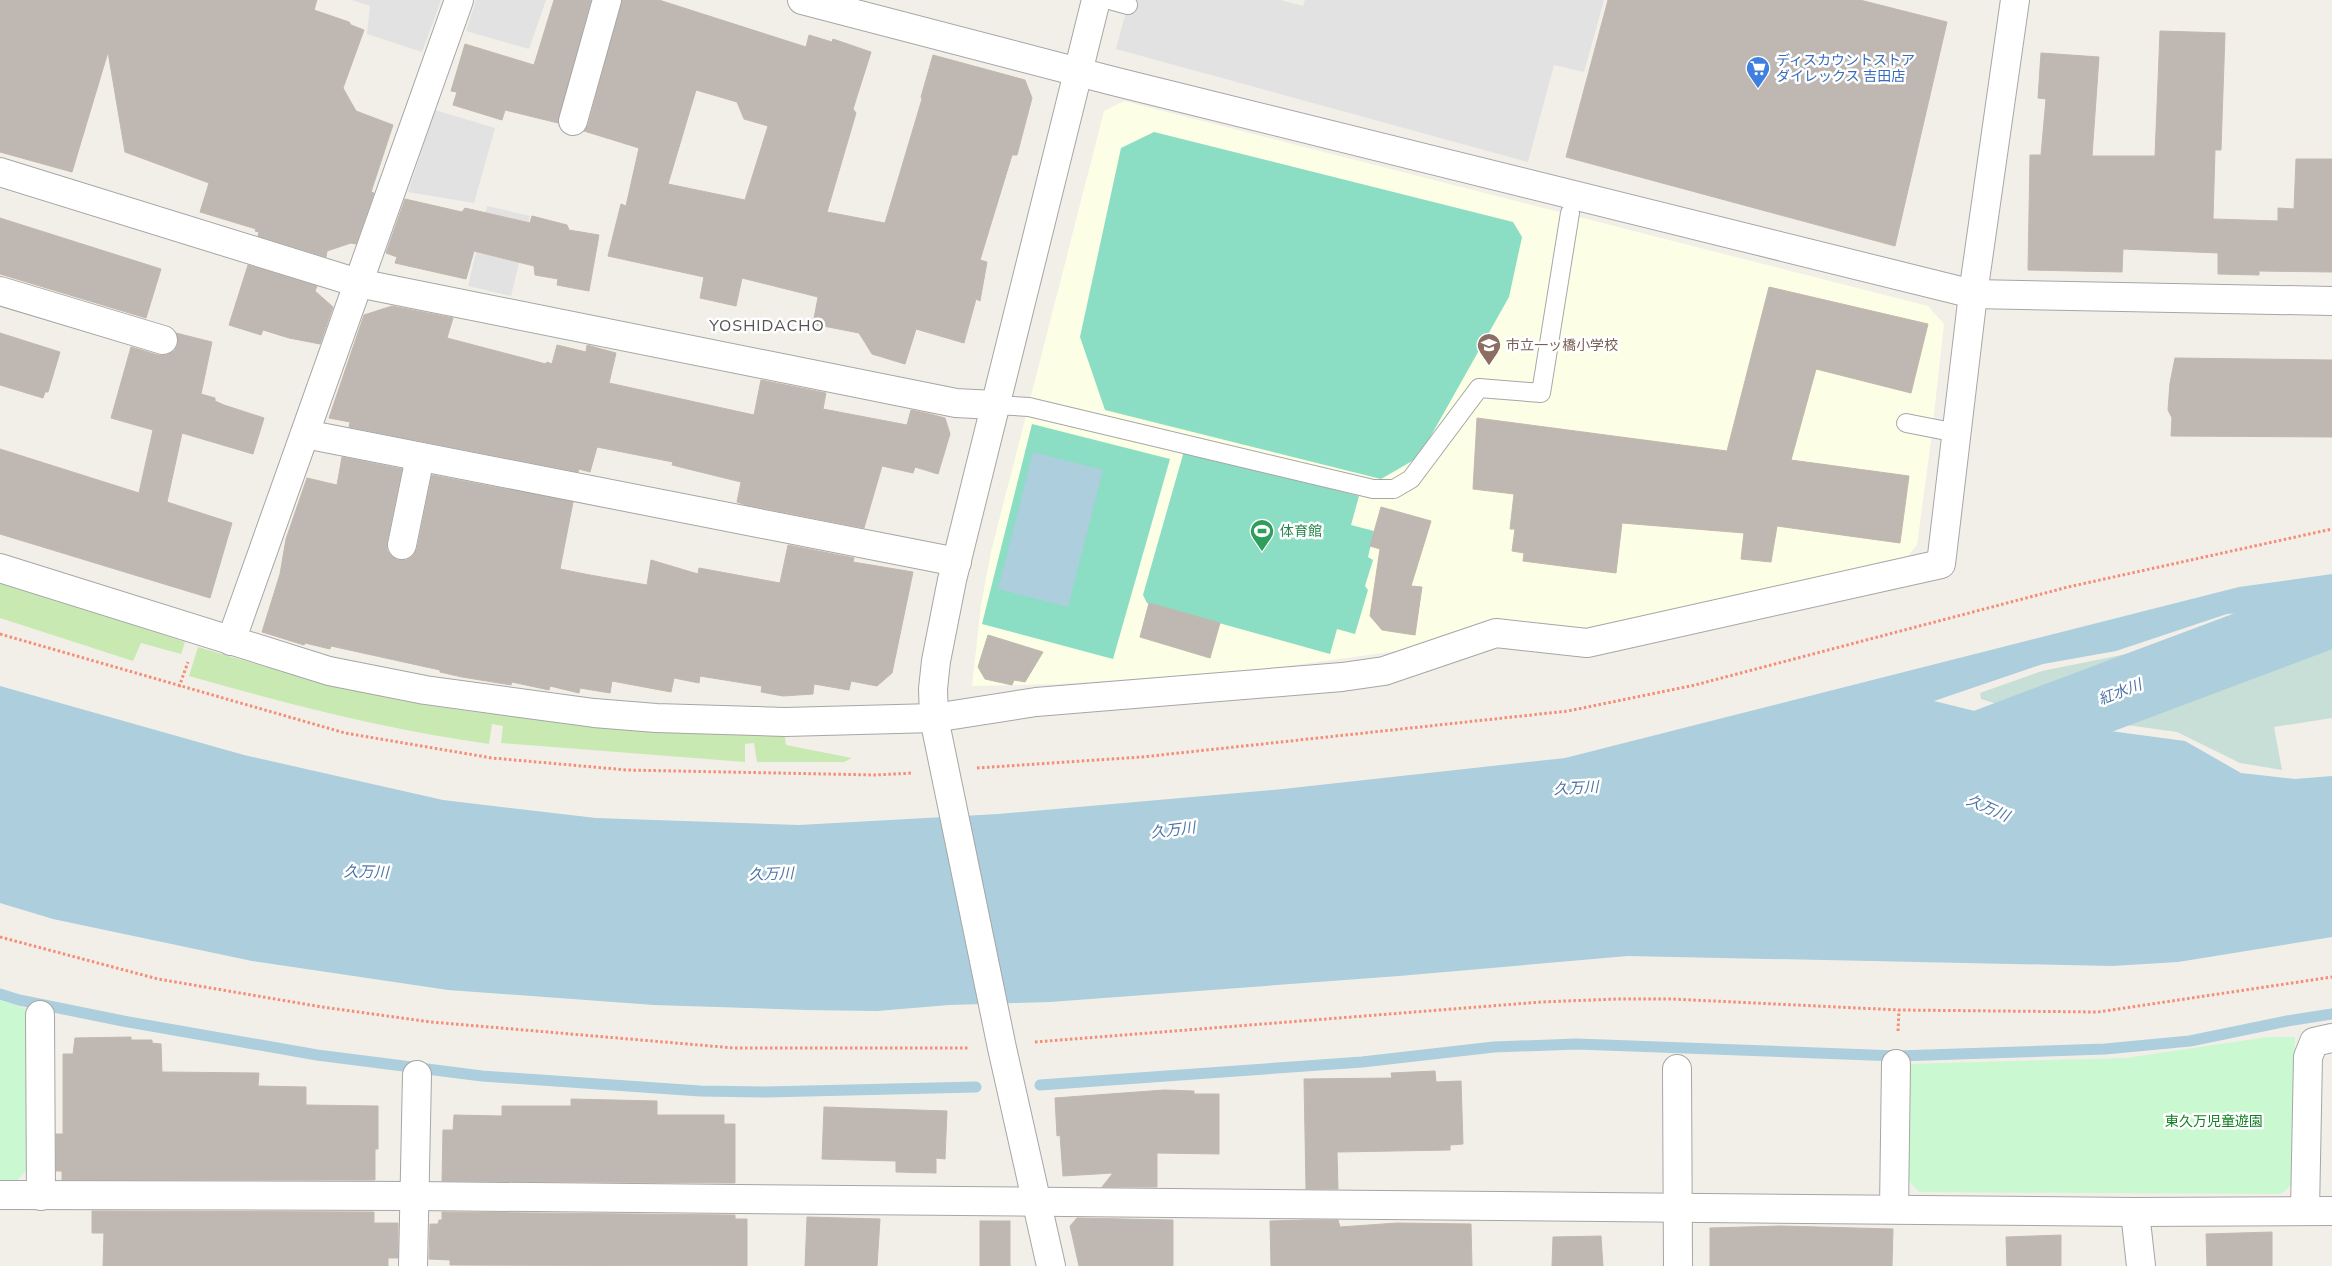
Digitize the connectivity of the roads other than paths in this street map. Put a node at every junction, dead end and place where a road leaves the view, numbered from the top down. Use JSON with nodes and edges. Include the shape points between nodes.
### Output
{"nodes":[{"id":1,"x":459,"y":0,"type":"edge"},
{"id":2,"x":607,"y":0,"type":"edge"},
{"id":3,"x":802,"y":0,"type":"edge"},
{"id":4,"x":1096,"y":0,"type":"edge"},
{"id":5,"x":1110,"y":0,"type":"edge"},
{"id":6,"x":2015,"y":0,"type":"edge"},
{"id":7,"x":1128,"y":5,"type":"dead end"},
{"id":8,"x":1077,"y":71,"type":"junction"},
{"id":9,"x":573,"y":121,"type":"dead end"},
{"id":10,"x":0,"y":172,"type":"edge"},
{"id":11,"x":1570,"y":213,"type":"dead end"},
{"id":12,"x":358,"y":283,"type":"junction"},
{"id":13,"x":0,"y":291,"type":"edge"},
{"id":14,"x":1973,"y":294,"type":"junction"},
{"id":15,"x":2332,"y":301,"type":"edge"},
{"id":16,"x":163,"y":340,"type":"dead end"},
{"id":17,"x":995,"y":406,"type":"junction"},
{"id":18,"x":1906,"y":423,"type":"dead end"},
{"id":19,"x":1957,"y":433,"type":"junction"},
{"id":20,"x":305,"y":434,"type":"junction"},
{"id":21,"x":420,"y":457,"type":"junction"},
{"id":22,"x":402,"y":545,"type":"dead end"},
{"id":23,"x":957,"y":562,"type":"junction"},
{"id":24,"x":0,"y":568,"type":"edge"},
{"id":25,"x":231,"y":641,"type":"junction"},
{"id":26,"x":934,"y":718,"type":"junction"},
{"id":27,"x":40,"y":1015,"type":"dead end"},
{"id":28,"x":2332,"y":1038,"type":"edge"},
{"id":29,"x":1897,"y":1052,"type":"road end"},
{"id":30,"x":1678,"y":1070,"type":"dead end"},
{"id":31,"x":417,"y":1075,"type":"dead end"},
{"id":32,"x":0,"y":1195,"type":"edge"},
{"id":33,"x":41,"y":1196,"type":"junction"},
{"id":34,"x":414,"y":1196,"type":"junction"},
{"id":35,"x":1037,"y":1203,"type":"junction"},
{"id":36,"x":1679,"y":1208,"type":"junction"},
{"id":37,"x":1894,"y":1209,"type":"junction"},
{"id":38,"x":2305,"y":1211,"type":"junction"},
{"id":39,"x":2332,"y":1211,"type":"edge"},
{"id":40,"x":2135,"y":1212,"type":"junction"},
{"id":41,"x":414,"y":1266,"type":"edge"},
{"id":42,"x":1051,"y":1266,"type":"edge"},
{"id":43,"x":1678,"y":1266,"type":"edge"},
{"id":44,"x":2141,"y":1266,"type":"edge"}],
"edges":[{"from":1,"to":12,"type":"street"},
{"from":2,"to":9,"type":"street"},
{"from":3,"to":8,"type":"street"},
{"from":4,"to":8,"type":"street"},
{"from":5,"to":7,"type":"lane"},
{"from":6,"to":14,"type":"street"},
{"from":8,"to":14,"type":"street"},
{"from":8,"to":17,"type":"street"},
{"from":10,"to":12,"type":"street"},
{"from":11,"to":17,"type":"lane","via":[[1541,393],[1479,388],[1411,479],[1394,489],[1373,489],[1029,407]]},
{"from":12,"to":17,"type":"street","via":[[956,403]]},
{"from":12,"to":20,"type":"street"},
{"from":13,"to":16,"type":"street"},
{"from":14,"to":15,"type":"street"},
{"from":14,"to":19,"type":"street"},
{"from":17,"to":23,"type":"street"},
{"from":18,"to":19,"type":"lane"},
{"from":19,"to":26,"type":"street","via":[[1941,564],[1587,643],[1496,633],[1384,671],[1036,702]]},
{"from":20,"to":21,"type":"street"},
{"from":20,"to":25,"type":"street"},
{"from":21,"to":22,"type":"street"},
{"from":21,"to":23,"type":"street"},
{"from":23,"to":26,"type":"street","via":[[936,661]]},
{"from":24,"to":25,"type":"street"},
{"from":25,"to":26,"type":"street","via":[[330,671],[425,690],[594,713],[785,722]]},
{"from":26,"to":35,"type":"street","via":[[957,774],[1000,1038]]},
{"from":27,"to":33,"type":"street"},
{"from":28,"to":38,"type":"street","via":[[2314,1042],[2308,1057]]},
{"from":29,"to":37,"type":"street"},
{"from":30,"to":36,"type":"street"},
{"from":31,"to":34,"type":"street"},
{"from":32,"to":33,"type":"street"},
{"from":33,"to":34,"type":"street"},
{"from":34,"to":35,"type":"street"},
{"from":34,"to":41,"type":"street"},
{"from":35,"to":36,"type":"street"},
{"from":35,"to":42,"type":"street"},
{"from":36,"to":37,"type":"street"},
{"from":36,"to":43,"type":"street"},
{"from":37,"to":40,"type":"street"},
{"from":38,"to":39,"type":"street"},
{"from":38,"to":40,"type":"street"},
{"from":40,"to":44,"type":"street"}]}
